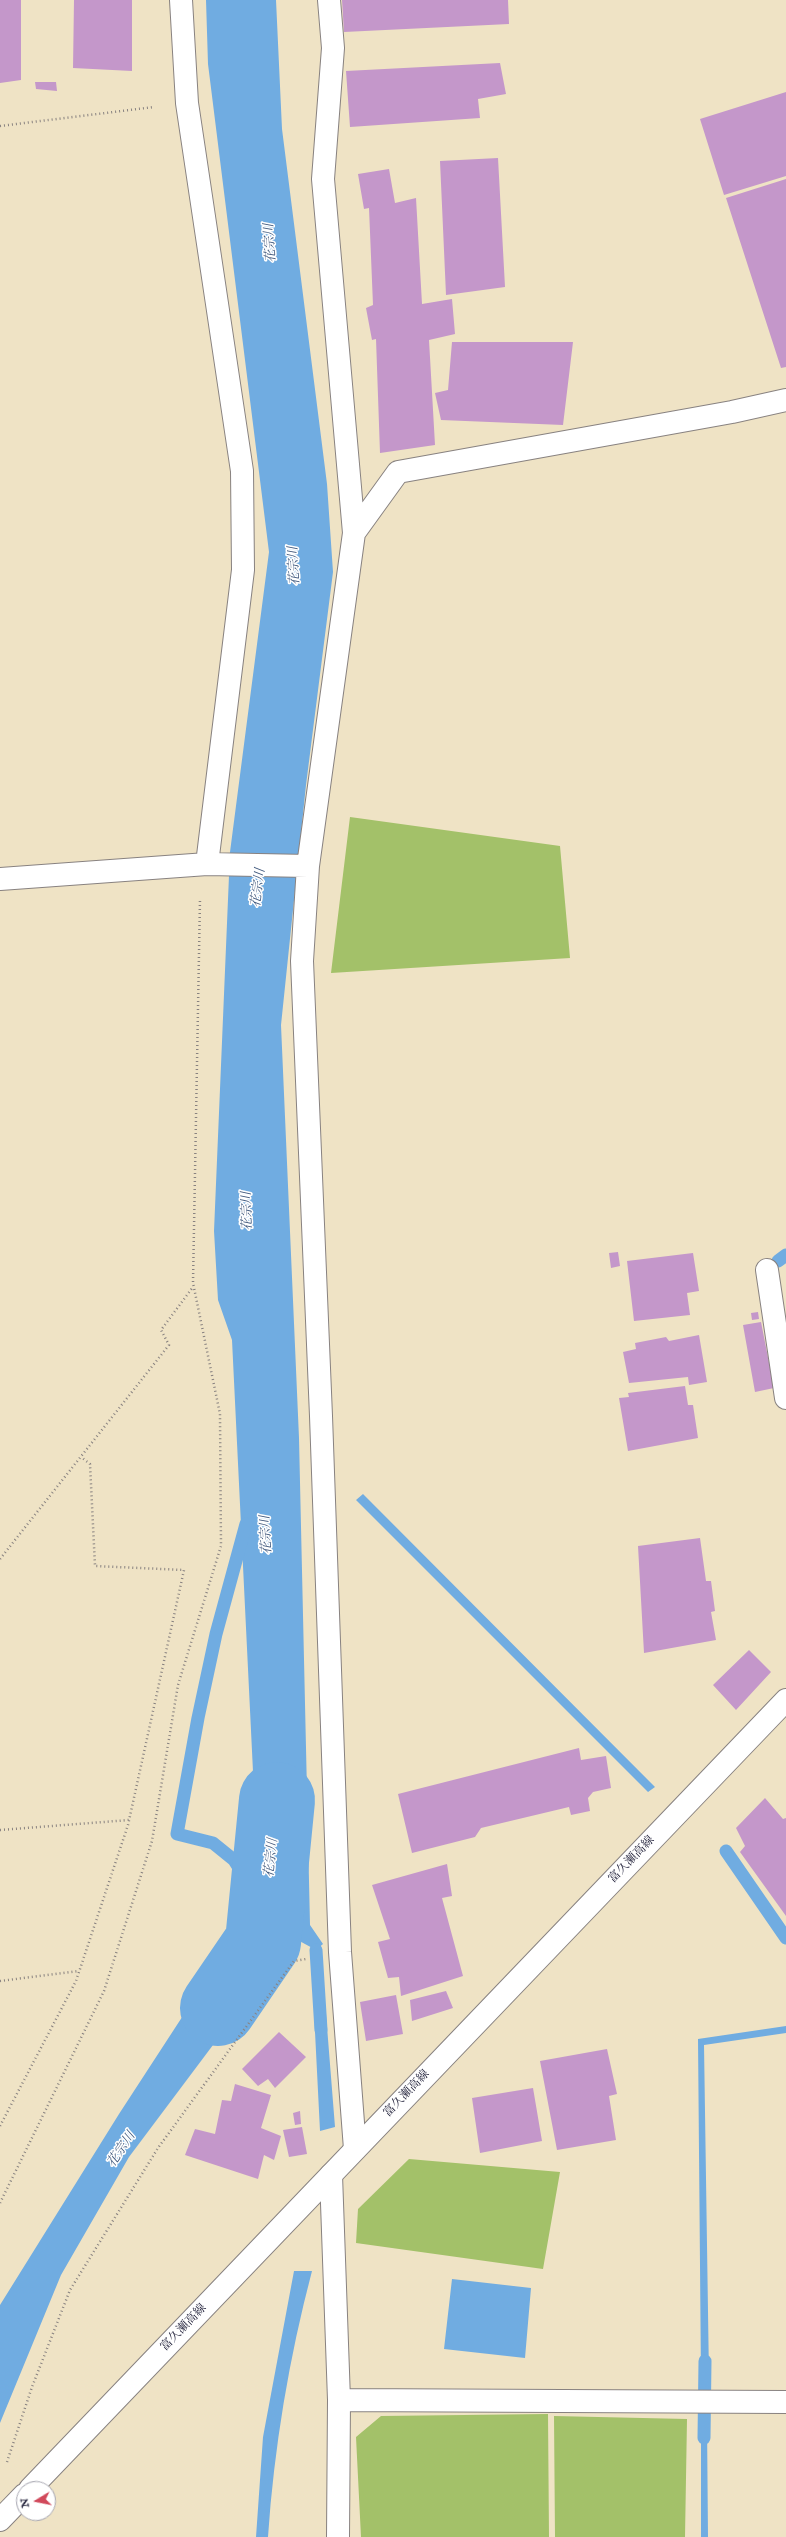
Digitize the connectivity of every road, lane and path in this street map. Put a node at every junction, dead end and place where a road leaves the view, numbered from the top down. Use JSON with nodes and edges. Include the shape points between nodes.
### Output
{"nodes":[{"id":1,"x":181,"y":0,"type":"edge"},
{"id":2,"x":329,"y":0,"type":"edge"},
{"id":3,"x":186,"y":103,"type":"junction"},
{"id":4,"x":0,"y":126,"type":"edge"},
{"id":5,"x":786,"y":400,"type":"edge"},
{"id":6,"x":354,"y":533,"type":"junction"},
{"id":7,"x":207,"y":864,"type":"junction"},
{"id":8,"x":308,"y":866,"type":"junction"},
{"id":9,"x":0,"y":879,"type":"edge"},
{"id":10,"x":767,"y":1270,"type":"dead end"},
{"id":11,"x":194,"y":1286,"type":"junction"},
{"id":12,"x":786,"y":1398,"type":"edge"},
{"id":13,"x":81,"y":1457,"type":"junction"},
{"id":14,"x":0,"y":1559,"type":"edge"},
{"id":15,"x":786,"y":1700,"type":"edge"},
{"id":16,"x":129,"y":1820,"type":"junction"},
{"id":17,"x":0,"y":1830,"type":"edge"},
{"id":18,"x":340,"y":1952,"type":"junction"},
{"id":19,"x":79,"y":1971,"type":"junction"},
{"id":20,"x":0,"y":1981,"type":"edge"},
{"id":21,"x":0,"y":2126,"type":"edge"},
{"id":22,"x":355,"y":2149,"type":"junction"},
{"id":23,"x":331,"y":2175,"type":"junction"},
{"id":24,"x":0,"y":2203,"type":"edge"},
{"id":25,"x":339,"y":2400,"type":"junction"},
{"id":26,"x":786,"y":2402,"type":"edge"},
{"id":27,"x":5,"y":2469,"type":"dead end"},
{"id":28,"x":38,"y":2481,"type":"edge"},
{"id":29,"x":16,"y":2503,"type":"edge"},
{"id":30,"x":0,"y":2520,"type":"edge"},
{"id":31,"x":338,"y":2537,"type":"edge"}],
"edges":[{"from":1,"to":3,"type":"street"},
{"from":2,"to":6,"type":"street","via":[[333,48],[323,179]]},
{"from":3,"to":4,"type":"path"},
{"from":3,"to":7,"type":"street","via":[[242,471],[243,570]]},
{"from":5,"to":6,"type":"street","via":[[398,472]]},
{"from":6,"to":8,"type":"street"},
{"from":7,"to":8,"type":"street"},
{"from":7,"to":9,"type":"street"},
{"from":7,"to":11,"type":"path","via":[[199,902]]},
{"from":8,"to":18,"type":"street","via":[[302,961]]},
{"from":10,"to":12,"type":"street"},
{"from":11,"to":13,"type":"path","via":[[161,1330],[169,1345]]},
{"from":11,"to":24,"type":"path","via":[[220,1414],[221,1546],[178,1685],[152,1841],[104,1991]]},
{"from":13,"to":14,"type":"path"},
{"from":13,"to":16,"type":"path","via":[[90,1464],[95,1566],[184,1570]]},
{"from":15,"to":22,"type":"street","name":"富久瀬高線"},
{"from":16,"to":17,"type":"path"},
{"from":16,"to":19,"type":"path"},
{"from":18,"to":22,"type":"street"},
{"from":18,"to":27,"type":"path","via":[[294,1961],[158,2148],[70,2290],[32,2387]]},
{"from":19,"to":20,"type":"path"},
{"from":19,"to":21,"type":"path"},
{"from":22,"to":23,"type":"street","name":"富久瀬高線"},
{"from":23,"to":25,"type":"street"},
{"from":23,"to":28,"type":"street","name":"富久瀬高線"},
{"from":25,"to":26,"type":"street"},
{"from":25,"to":31,"type":"street"},
{"from":29,"to":30,"type":"street"}]}
